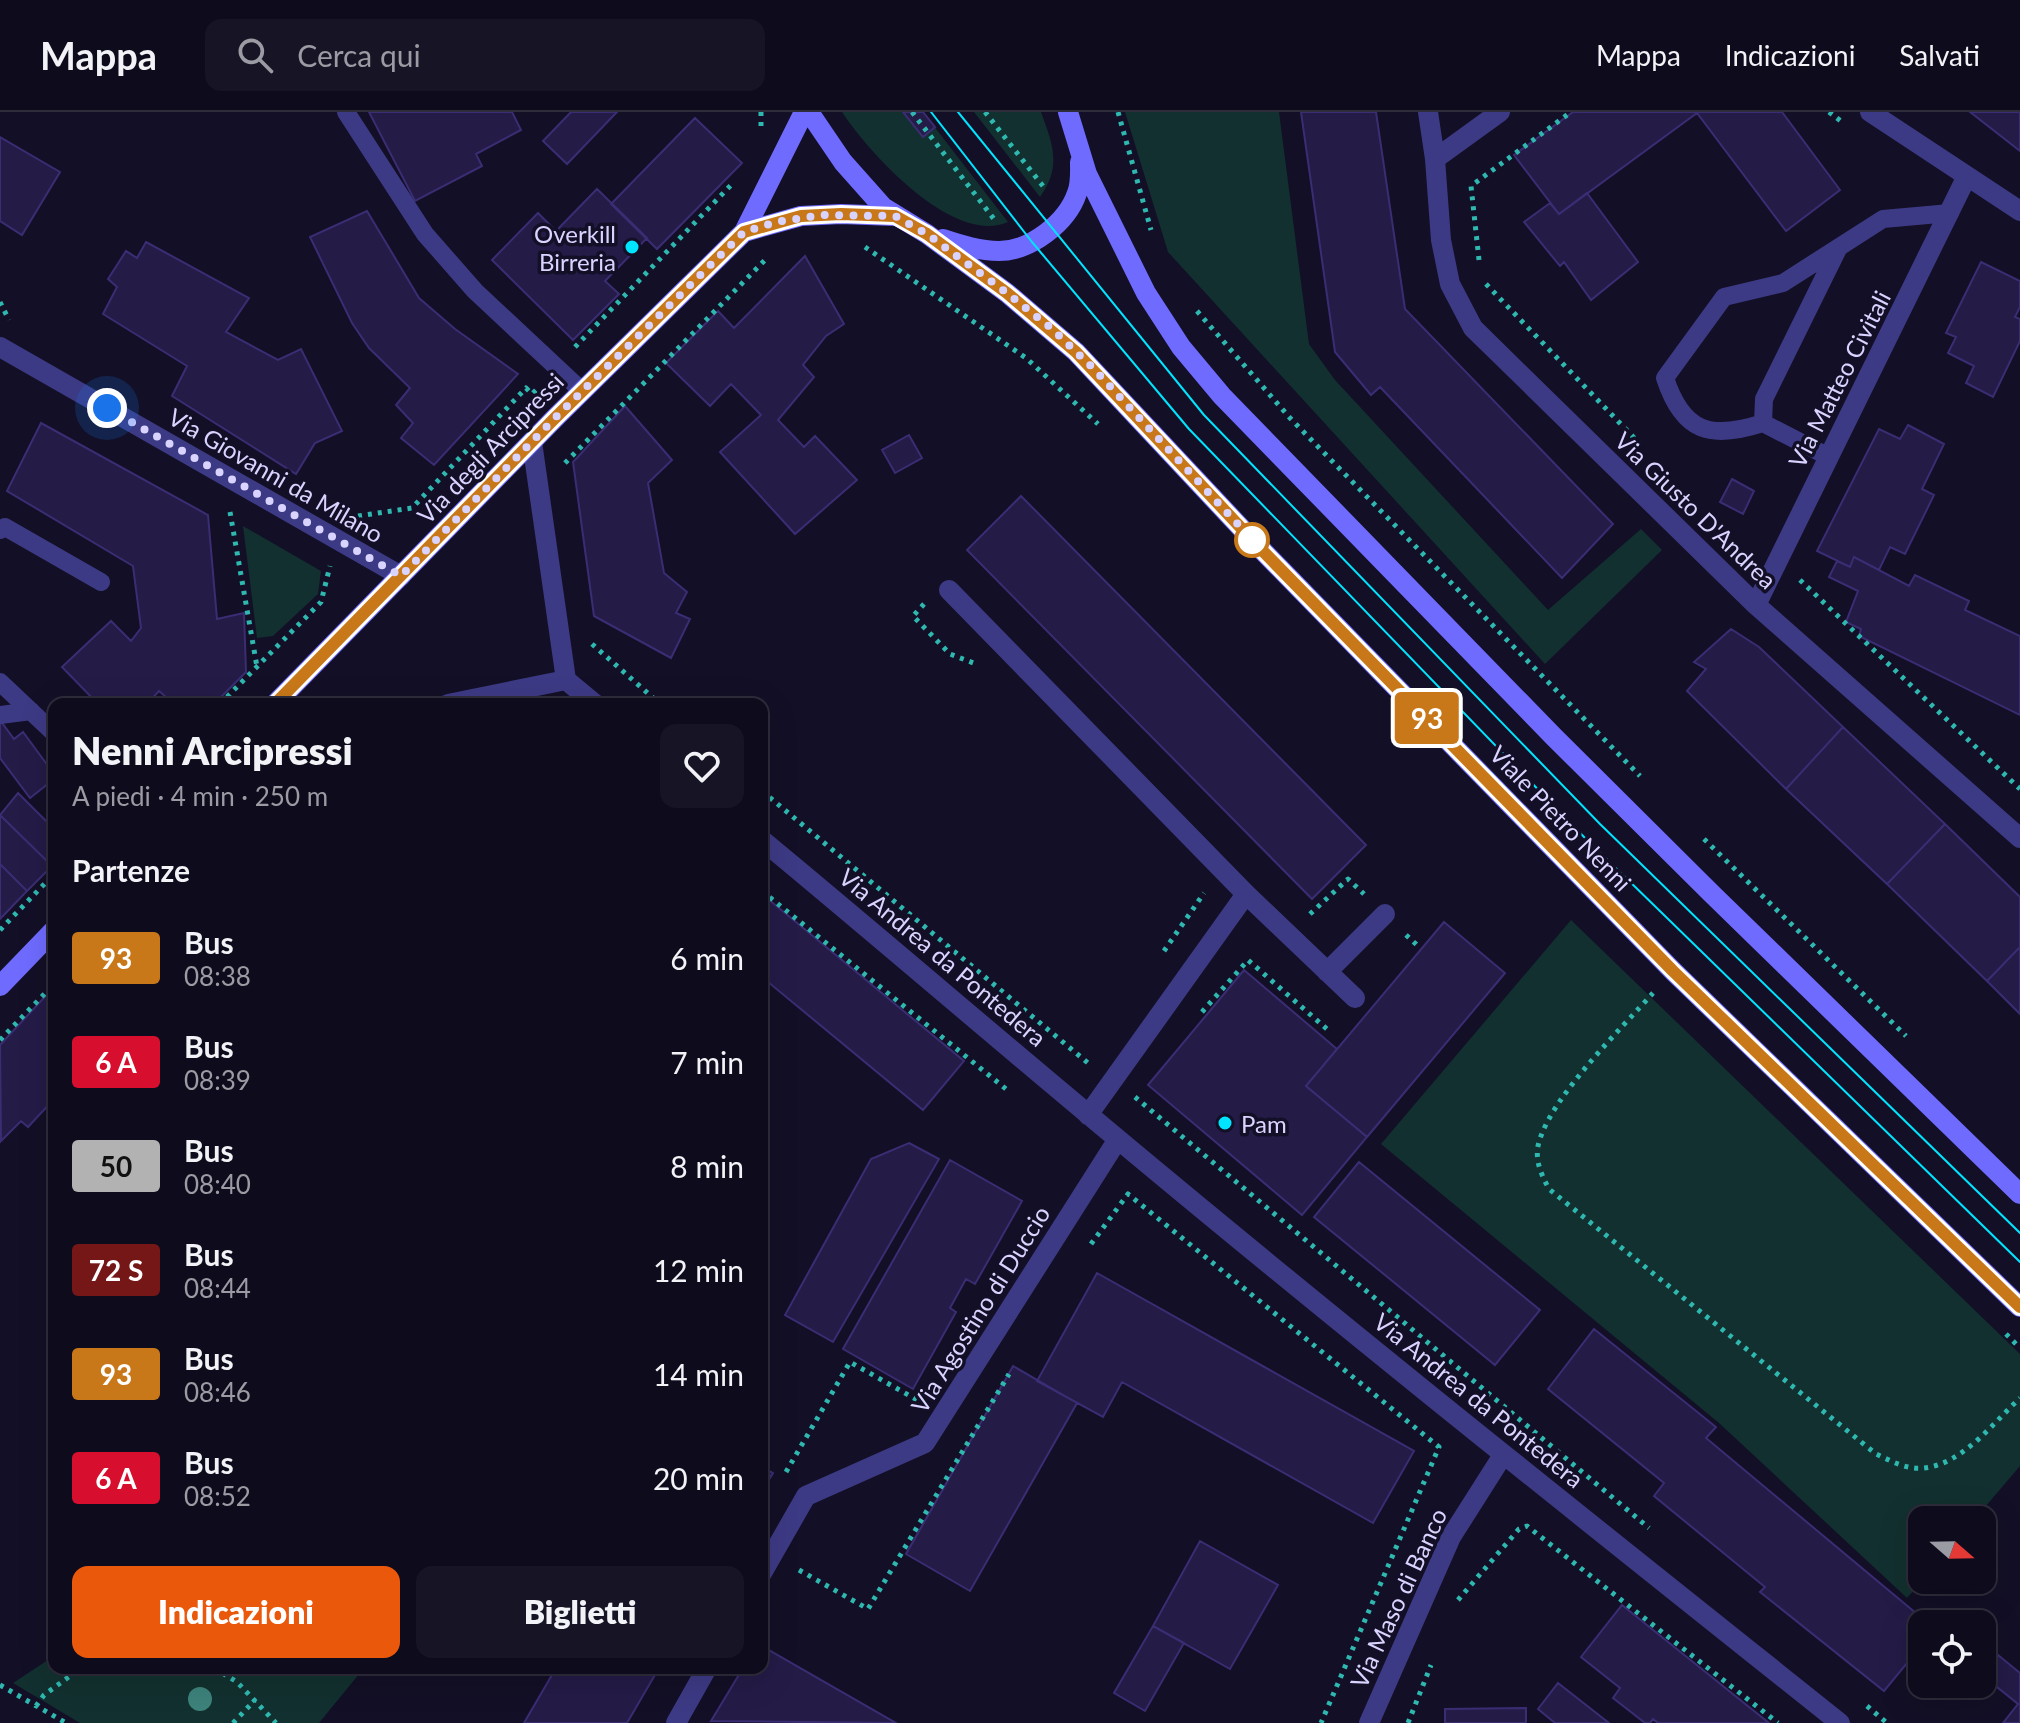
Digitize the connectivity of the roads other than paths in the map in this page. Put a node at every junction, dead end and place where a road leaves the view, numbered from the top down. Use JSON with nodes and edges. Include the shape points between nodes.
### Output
{"nodes":[{"id":1,"x":346,"y":112,"type":"edge"},
{"id":2,"x":806,"y":112,"type":"edge"},
{"id":3,"x":1428,"y":112,"type":"edge"},
{"id":4,"x":1500,"y":112,"type":"edge"},
{"id":5,"x":1870,"y":112,"type":"edge"},
{"id":6,"x":1069,"y":113,"type":"edge"},
{"id":7,"x":1077,"y":145,"type":"junction"},
{"id":8,"x":1435,"y":159,"type":"junction"},
{"id":9,"x":1967,"y":176,"type":"junction"},
{"id":10,"x":2020,"y":211,"type":"edge"},
{"id":11,"x":1950,"y":213,"type":"junction"},
{"id":12,"x":895,"y":216,"type":"junction"},
{"id":13,"x":744,"y":232,"type":"junction"},
{"id":14,"x":927,"y":234,"type":"junction"},
{"id":15,"x":1839,"y":246,"type":"junction"},
{"id":16,"x":0,"y":347,"type":"edge"},
{"id":17,"x":582,"y":391,"type":"junction"},
{"id":18,"x":1763,"y":423,"type":"junction"},
{"id":19,"x":532,"y":442,"type":"junction"},
{"id":20,"x":1829,"y":457,"type":"junction"},
{"id":21,"x":0,"y":530,"type":"edge"},
{"id":22,"x":401,"y":576,"type":"junction"},
{"id":23,"x":101,"y":582,"type":"dead end"},
{"id":24,"x":949,"y":590,"type":"dead end"},
{"id":25,"x":1756,"y":605,"type":"junction"},
{"id":26,"x":566,"y":680,"type":"junction"},
{"id":27,"x":0,"y":682,"type":"edge"},
{"id":28,"x":281,"y":698,"type":"edge"},
{"id":29,"x":478,"y":698,"type":"edge"},
{"id":30,"x":588,"y":698,"type":"edge"},
{"id":31,"x":31,"y":711,"type":"junction"},
{"id":32,"x":0,"y":715,"type":"edge"},
{"id":33,"x":48,"y":727,"type":"edge"},
{"id":34,"x":2020,"y":838,"type":"edge"},
{"id":35,"x":768,"y":845,"type":"edge"},
{"id":36,"x":1246,"y":894,"type":"junction"},
{"id":37,"x":1385,"y":914,"type":"dead end"},
{"id":38,"x":48,"y":936,"type":"edge"},
{"id":39,"x":1327,"y":972,"type":"junction"},
{"id":40,"x":0,"y":986,"type":"edge"},
{"id":41,"x":1355,"y":998,"type":"dead end"},
{"id":42,"x":1088,"y":1115,"type":"junction"},
{"id":43,"x":1118,"y":1139,"type":"junction"},
{"id":44,"x":2020,"y":1194,"type":"edge"},
{"id":45,"x":2020,"y":1307,"type":"edge"},
{"id":46,"x":1503,"y":1455,"type":"junction"},
{"id":47,"x":768,"y":1562,"type":"edge"},
{"id":48,"x":704,"y":1674,"type":"edge"},
{"id":49,"x":676,"y":1723,"type":"edge"},
{"id":50,"x":1369,"y":1723,"type":"edge"},
{"id":51,"x":1840,"y":1723,"type":"edge"}],
"edges":[{"from":1,"to":17,"type":"lane","via":[[425,234],[475,291]]},
{"from":2,"to":12,"type":"main road","name":"Viale Pietro Nenni","via":[[855,178]]},
{"from":2,"to":13,"type":"main road","name":"Via degli Arcipressi"},
{"from":3,"to":8,"type":"street","name":"Via Giusto D'Andrea"},
{"from":4,"to":8,"type":"street"},
{"from":5,"to":9,"type":"street"},
{"from":6,"to":7,"type":"main road","name":"Viale Pietro Nenni"},
{"from":7,"to":14,"type":"main road","name":"Viale Pietro Nenni","via":[[1079,183],[1074,201],[1032,242],[999,251]]},
{"from":7,"to":44,"type":"main road","name":"Viale Pietro Nenni","via":[[1146,293],[1222,396],[1554,737]]},
{"from":8,"to":25,"type":"street","name":"Via Giusto D'Andrea","via":[[1450,284],[1473,328]]},
{"from":9,"to":10,"type":"street"},
{"from":9,"to":11,"type":"street","name":"Via Matteo Civitali"},
{"from":11,"to":15,"type":"lane","via":[[1883,219]]},
{"from":11,"to":20,"type":"street","name":"Via Matteo Civitali"},
{"from":12,"to":13,"type":"main road","name":"Via degli Arcipressi","via":[[801,216]]},
{"from":12,"to":14,"type":"main road","name":"Viale Pietro Nenni"},
{"from":13,"to":17,"type":"main road","name":"Via degli Arcipressi"},
{"from":14,"to":45,"type":"main road","name":"Viale Pietro Nenni","via":[[1033,314],[1093,368],[1248,535],[1673,971]]},
{"from":15,"to":18,"type":"lane","via":[[1764,399]]},
{"from":15,"to":18,"type":"lane","via":[[1783,283],[1724,297],[1665,378],[1673,402],[1694,423],[1715,433]]},
{"from":16,"to":22,"type":"street","name":"Via Giovanni da Milano"},
{"from":17,"to":19,"type":"main road","name":"Via degli Arcipressi"},
{"from":18,"to":20,"type":"lane"},
{"from":19,"to":22,"type":"main road","name":"Via degli Arcipressi"},
{"from":19,"to":26,"type":"street"},
{"from":20,"to":25,"type":"street","name":"Via Matteo Civitali"},
{"from":21,"to":23,"type":"lane","via":[[5,527]]},
{"from":22,"to":28,"type":"main road","name":"Via degli Arcipressi"},
{"from":24,"to":36,"type":"street"},
{"from":25,"to":34,"type":"street","name":"Via Giusto D'Andrea"},
{"from":26,"to":29,"type":"street"},
{"from":26,"to":30,"type":"street"},
{"from":27,"to":31,"type":"lane"},
{"from":31,"to":32,"type":"lane"},
{"from":31,"to":33,"type":"lane"},
{"from":35,"to":42,"type":"street","name":"Via Andrea da Pontedera"},
{"from":36,"to":39,"type":"street"},
{"from":36,"to":42,"type":"street"},
{"from":37,"to":39,"type":"street"},
{"from":38,"to":40,"type":"main road"},
{"from":39,"to":41,"type":"street"},
{"from":42,"to":43,"type":"street","name":"Via Andrea da Pontedera"},
{"from":43,"to":46,"type":"street","name":"Via Andrea da Pontedera"},
{"from":43,"to":47,"type":"street","name":"Via Agostino di Duccio","via":[[925,1443],[806,1496]]},
{"from":46,"to":50,"type":"street","name":"Via Maso di Banco","via":[[1451,1537]]},
{"from":46,"to":51,"type":"street","name":"Via Andrea da Pontedera"},
{"from":48,"to":49,"type":"street"}]}
